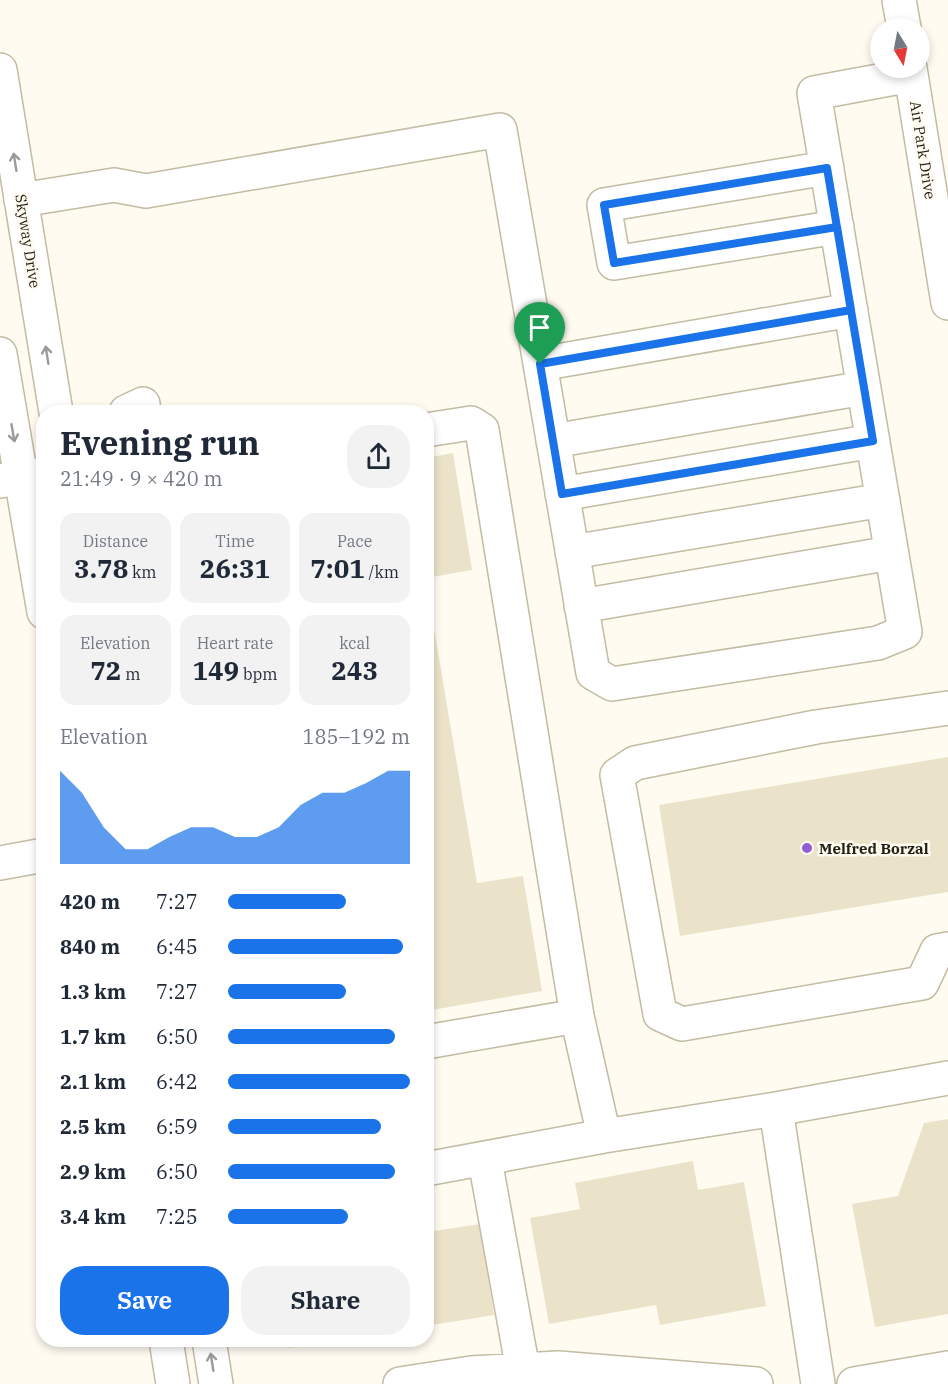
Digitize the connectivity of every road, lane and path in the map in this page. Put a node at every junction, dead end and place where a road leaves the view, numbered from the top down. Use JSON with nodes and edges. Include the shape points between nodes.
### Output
{"nodes":[{"id":1,"x":899,"y":0,"type":"edge"},
{"id":2,"x":902,"y":18,"type":"edge"},
{"id":3,"x":0,"y":70,"type":"edge"},
{"id":4,"x":880,"y":78,"type":"edge"},
{"id":5,"x":912,"y":78,"type":"edge"},
{"id":6,"x":827,"y":168,"type":"junction"},
{"id":7,"x":21,"y":200,"type":"junction"},
{"id":8,"x":837,"y":227,"type":"junction"},
{"id":9,"x":944,"y":257,"type":"edge"},
{"id":10,"x":948,"y":303,"type":"edge"},
{"id":11,"x":851,"y":310,"type":"junction"},
{"id":12,"x":0,"y":354,"type":"edge"},
{"id":13,"x":540,"y":364,"type":"junction"},
{"id":14,"x":864,"y":388,"type":"junction"},
{"id":15,"x":55,"y":405,"type":"edge"},
{"id":16,"x":434,"y":429,"type":"edge"},
{"id":17,"x":553,"y":441,"type":"junction"},
{"id":18,"x":873,"y":441,"type":"junction"},
{"id":19,"x":21,"y":478,"type":"edge"},
{"id":20,"x":562,"y":494,"type":"junction"},
{"id":21,"x":883,"y":500,"type":"junction"},
{"id":22,"x":572,"y":552,"type":"junction"},
{"id":23,"x":891,"y":553,"type":"junction"},
{"id":24,"x":36,"y":565,"type":"edge"},
{"id":25,"x":581,"y":606,"type":"junction"},
{"id":26,"x":948,"y":708,"type":"edge"},
{"id":27,"x":36,"y":856,"type":"edge"},
{"id":28,"x":0,"y":863,"type":"edge"},
{"id":29,"x":948,"y":949,"type":"edge"},
{"id":30,"x":577,"y":1016,"type":"junction"},
{"id":31,"x":434,"y":1041,"type":"edge"},
{"id":32,"x":948,"y":1078,"type":"edge"},
{"id":33,"x":776,"y":1109,"type":"junction"},
{"id":34,"x":604,"y":1136,"type":"junction"},
{"id":35,"x":484,"y":1160,"type":"junction"},
{"id":36,"x":434,"y":1168,"type":"edge"},
{"id":37,"x":167,"y":1347,"type":"edge"},
{"id":38,"x":210,"y":1347,"type":"edge"},
{"id":39,"x":948,"y":1368,"type":"edge"},
{"id":40,"x":523,"y":1370,"type":"junction"},
{"id":41,"x":669,"y":1381,"type":"edge"},
{"id":42,"x":870,"y":1383,"type":"edge"},
{"id":43,"x":174,"y":1384,"type":"edge"},
{"id":44,"x":216,"y":1384,"type":"edge"},
{"id":45,"x":400,"y":1384,"type":"edge"},
{"id":46,"x":756,"y":1384,"type":"edge"},
{"id":47,"x":818,"y":1384,"type":"edge"}],
"edges":[{"from":1,"to":2,"type":"main road"},
{"from":7,"to":3,"type":"main road","name":"Skyway Drive","one_way":true},
{"from":4,"to":6,"type":"main road","via":[[814,93]]},
{"from":5,"to":9,"type":"main road","name":"Air Park Drive"},
{"from":6,"to":8,"type":"main road"},
{"from":6,"to":8,"type":"main road","via":[[604,205],[614,263]]},
{"from":7,"to":13,"type":"main road","via":[[114,185],[146,191],[500,130]]},
{"from":15,"to":7,"type":"main road","name":"Skyway Drive","one_way":true},
{"from":8,"to":11,"type":"main road"},
{"from":9,"to":10,"type":"main road","name":"Air Park Drive"},
{"from":11,"to":13,"type":"main road"},
{"from":11,"to":14,"type":"main road"},
{"from":12,"to":19,"type":"main road","one_way":true},
{"from":13,"to":17,"type":"main road"},
{"from":14,"to":17,"type":"main road"},
{"from":14,"to":18,"type":"main road"},
{"from":16,"to":30,"type":"main road","via":[[471,423],[482,430]]},
{"from":17,"to":20,"type":"main road"},
{"from":18,"to":20,"type":"main road"},
{"from":18,"to":21,"type":"main road"},
{"from":19,"to":24,"type":"main road"},
{"from":20,"to":22,"type":"main road"},
{"from":21,"to":22,"type":"main road"},
{"from":21,"to":23,"type":"main road"},
{"from":22,"to":25,"type":"main road"},
{"from":23,"to":25,"type":"main road"},
{"from":23,"to":25,"type":"main road","via":[[904,633],[878,643],[612,684],[593,673]]},
{"from":26,"to":29,"type":"main road","via":[[816,727],[635,763],[616,775],[660,1014],[682,1024],[922,983],[936,951]]},
{"from":27,"to":28,"type":"main road"},
{"from":30,"to":31,"type":"main road"},
{"from":30,"to":34,"type":"main road"},
{"from":32,"to":33,"type":"main road"},
{"from":33,"to":34,"type":"main road"},
{"from":33,"to":47,"type":"main road"},
{"from":34,"to":35,"type":"main road"},
{"from":35,"to":36,"type":"main road"},
{"from":35,"to":40,"type":"main road"},
{"from":37,"to":43,"type":"main road"},
{"from":44,"to":38,"type":"main road","one_way":true},
{"from":39,"to":42,"type":"main road"},
{"from":40,"to":41,"type":"main road","via":[[558,1368]]},
{"from":40,"to":45,"type":"main road"},
{"from":41,"to":46,"type":"main road"}]}
